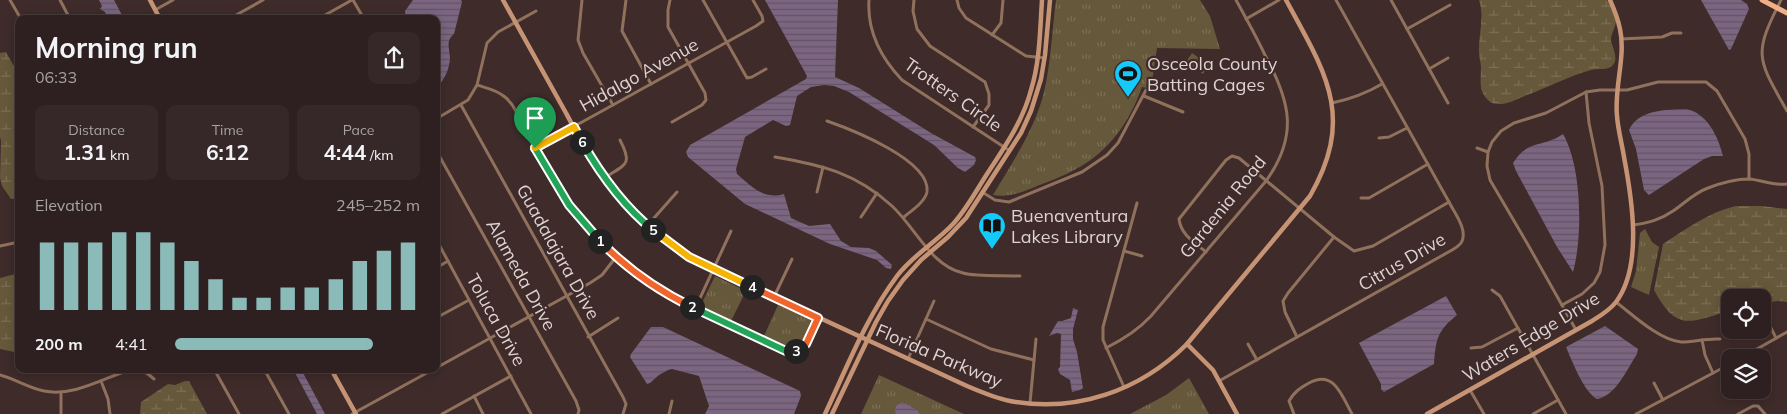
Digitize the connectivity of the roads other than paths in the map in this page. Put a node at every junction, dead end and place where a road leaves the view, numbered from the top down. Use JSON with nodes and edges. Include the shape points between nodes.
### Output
{"nodes":[{"id":1,"x":10,"y":0,"type":"edge"},
{"id":2,"x":60,"y":0,"type":"edge"},
{"id":3,"x":150,"y":0,"type":"edge"},
{"id":4,"x":173,"y":0,"type":"edge"},
{"id":5,"x":263,"y":0,"type":"edge"},
{"id":6,"x":353,"y":0,"type":"edge"},
{"id":7,"x":503,"y":0,"type":"edge"},
{"id":8,"x":582,"y":0,"type":"edge"},
{"id":9,"x":626,"y":0,"type":"edge"},
{"id":10,"x":670,"y":0,"type":"edge"},
{"id":11,"x":703,"y":0,"type":"edge"},
{"id":12,"x":753,"y":0,"type":"edge"},
{"id":13,"x":869,"y":0,"type":"edge"},
{"id":14,"x":914,"y":0,"type":"edge"},
{"id":15,"x":956,"y":0,"type":"edge"},
{"id":16,"x":1003,"y":0,"type":"edge"},
{"id":17,"x":1042,"y":0,"type":"edge"},
{"id":18,"x":1050,"y":0,"type":"edge"},
{"id":19,"x":1236,"y":0,"type":"edge"},
{"id":20,"x":1279,"y":0,"type":"edge"},
{"id":21,"x":1286,"y":0,"type":"edge"},
{"id":22,"x":1336,"y":0,"type":"edge"},
{"id":23,"x":1391,"y":0,"type":"edge"},
{"id":24,"x":1610,"y":0,"type":"edge"},
{"id":25,"x":1762,"y":0,"type":"edge"},
{"id":26,"x":1781,"y":0,"type":"edge"},
{"id":27,"x":1450,"y":5,"type":"dead end"},
{"id":28,"x":1777,"y":8,"type":"junction"},
{"id":29,"x":155,"y":10,"type":"junction"},
{"id":30,"x":536,"y":11,"type":"dead end"},
{"id":31,"x":1787,"y":13,"type":"edge"},
{"id":32,"x":19,"y":15,"type":"edge"},
{"id":33,"x":68,"y":15,"type":"edge"},
{"id":34,"x":158,"y":15,"type":"edge"},
{"id":35,"x":235,"y":15,"type":"edge"},
{"id":36,"x":325,"y":15,"type":"edge"},
{"id":37,"x":362,"y":15,"type":"edge"},
{"id":38,"x":1246,"y":19,"type":"junction"},
{"id":39,"x":516,"y":22,"type":"junction"},
{"id":40,"x":1407,"y":29,"type":"junction"},
{"id":41,"x":1681,"y":33,"type":"dead end"},
{"id":42,"x":992,"y":36,"type":"junction"},
{"id":43,"x":1621,"y":39,"type":"junction"},
{"id":44,"x":727,"y":42,"type":"junction"},
{"id":45,"x":1038,"y":58,"type":"junction"},
{"id":46,"x":1045,"y":58,"type":"junction"},
{"id":47,"x":1448,"y":58,"type":"dead end"},
{"id":48,"x":689,"y":63,"type":"junction"},
{"id":49,"x":1429,"y":69,"type":"junction"},
{"id":50,"x":766,"y":70,"type":"dead end"},
{"id":51,"x":651,"y":84,"type":"junction"},
{"id":52,"x":1382,"y":84,"type":"junction"},
{"id":53,"x":477,"y":85,"type":"junction"},
{"id":54,"x":1146,"y":90,"type":"dead end"},
{"id":55,"x":1617,"y":90,"type":"junction"},
{"id":56,"x":1586,"y":92,"type":"junction"},
{"id":57,"x":1144,"y":96,"type":"junction"},
{"id":58,"x":1332,"y":103,"type":"junction"},
{"id":59,"x":1448,"y":103,"type":"dead end"},
{"id":60,"x":461,"y":105,"type":"junction"},
{"id":61,"x":613,"y":105,"type":"junction"},
{"id":62,"x":1786,"y":106,"type":"edge"},
{"id":63,"x":1787,"y":111,"type":"edge"},
{"id":64,"x":1183,"y":112,"type":"dead end"},
{"id":65,"x":440,"y":117,"type":"edge"},
{"id":66,"x":827,"y":121,"type":"dead end"},
{"id":67,"x":672,"y":122,"type":"dead end"},
{"id":68,"x":574,"y":127,"type":"junction"},
{"id":69,"x":973,"y":127,"type":"junction"},
{"id":70,"x":1407,"y":128,"type":"junction"},
{"id":71,"x":1379,"y":138,"type":"dead end"},
{"id":72,"x":620,"y":140,"type":"dead end"},
{"id":73,"x":535,"y":148,"type":"junction"},
{"id":74,"x":1004,"y":148,"type":"junction"},
{"id":75,"x":1477,"y":148,"type":"dead end"},
{"id":76,"x":1010,"y":151,"type":"junction"},
{"id":77,"x":1488,"y":152,"type":"junction"},
{"id":78,"x":440,"y":157,"type":"edge"},
{"id":79,"x":775,"y":157,"type":"dead end"},
{"id":80,"x":1428,"y":164,"type":"junction"},
{"id":81,"x":823,"y":167,"type":"junction"},
{"id":82,"x":604,"y":178,"type":"junction"},
{"id":83,"x":1749,"y":179,"type":"junction"},
{"id":84,"x":1266,"y":181,"type":"junction"},
{"id":85,"x":1787,"y":184,"type":"edge"},
{"id":86,"x":977,"y":189,"type":"junction"},
{"id":87,"x":677,"y":192,"type":"dead end"},
{"id":88,"x":816,"y":192,"type":"dead end"},
{"id":89,"x":983,"y":193,"type":"junction"},
{"id":90,"x":877,"y":194,"type":"junction"},
{"id":91,"x":1361,"y":198,"type":"dead end"},
{"id":92,"x":1449,"y":202,"type":"junction"},
{"id":93,"x":1137,"y":203,"type":"dead end"},
{"id":94,"x":1300,"y":209,"type":"junction"},
{"id":95,"x":861,"y":217,"type":"dead end"},
{"id":96,"x":904,"y":217,"type":"junction"},
{"id":97,"x":1633,"y":225,"type":"junction"},
{"id":98,"x":648,"y":226,"type":"junction"},
{"id":99,"x":731,"y":231,"type":"dead end"},
{"id":100,"x":1334,"y":238,"type":"junction"},
{"id":101,"x":15,"y":243,"type":"edge"},
{"id":102,"x":0,"y":246,"type":"edge"},
{"id":103,"x":440,"y":246,"type":"edge"},
{"id":104,"x":926,"y":246,"type":"junction"},
{"id":105,"x":931,"y":251,"type":"junction"},
{"id":106,"x":1124,"y":251,"type":"junction"},
{"id":107,"x":1206,"y":252,"type":"junction"},
{"id":108,"x":1142,"y":256,"type":"dead end"},
{"id":109,"x":616,"y":257,"type":"junction"},
{"id":110,"x":792,"y":259,"type":"dead end"},
{"id":111,"x":448,"y":261,"type":"junction"},
{"id":112,"x":440,"y":266,"type":"edge"},
{"id":113,"x":714,"y":269,"type":"junction"},
{"id":114,"x":1020,"y":276,"type":"dead end"},
{"id":115,"x":1492,"y":290,"type":"dead end"},
{"id":116,"x":566,"y":297,"type":"junction"},
{"id":117,"x":774,"y":297,"type":"junction"},
{"id":118,"x":469,"y":300,"type":"junction"},
{"id":119,"x":934,"y":301,"type":"dead end"},
{"id":120,"x":1616,"y":302,"type":"junction"},
{"id":121,"x":1562,"y":305,"type":"junction"},
{"id":122,"x":696,"y":309,"type":"junction"},
{"id":123,"x":440,"y":316,"type":"edge"},
{"id":124,"x":529,"y":317,"type":"junction"},
{"id":125,"x":618,"y":318,"type":"dead end"},
{"id":126,"x":818,"y":318,"type":"junction"},
{"id":127,"x":926,"y":319,"type":"junction"},
{"id":128,"x":1518,"y":328,"type":"junction"},
{"id":129,"x":1771,"y":328,"type":"edge"},
{"id":130,"x":1576,"y":331,"type":"junction"},
{"id":131,"x":1787,"y":332,"type":"edge"},
{"id":132,"x":490,"y":337,"type":"junction"},
{"id":133,"x":588,"y":337,"type":"junction"},
{"id":134,"x":1297,"y":337,"type":"junction"},
{"id":135,"x":861,"y":338,"type":"junction"},
{"id":136,"x":1776,"y":338,"type":"junction"},
{"id":137,"x":1720,"y":339,"type":"dead end"},
{"id":138,"x":867,"y":340,"type":"junction"},
{"id":139,"x":1036,"y":340,"type":"dead end"},
{"id":140,"x":1702,"y":340,"type":"junction"},
{"id":141,"x":1187,"y":344,"type":"junction"},
{"id":142,"x":1248,"y":344,"type":"dead end"},
{"id":143,"x":1106,"y":348,"type":"junction"},
{"id":144,"x":1472,"y":348,"type":"dead end"},
{"id":145,"x":1757,"y":349,"type":"edge"},
{"id":146,"x":1533,"y":355,"type":"junction"},
{"id":147,"x":907,"y":359,"type":"junction"},
{"id":148,"x":1034,"y":360,"type":"junction"},
{"id":149,"x":1257,"y":360,"type":"junction"},
{"id":150,"x":440,"y":365,"type":"edge"},
{"id":151,"x":1721,"y":369,"type":"edge"},
{"id":152,"x":122,"y":373,"type":"edge"},
{"id":153,"x":147,"y":373,"type":"edge"},
{"id":154,"x":216,"y":373,"type":"edge"},
{"id":155,"x":266,"y":373,"type":"edge"},
{"id":156,"x":426,"y":373,"type":"edge"},
{"id":157,"x":1713,"y":373,"type":"junction"},
{"id":158,"x":334,"y":374,"type":"edge"},
{"id":159,"x":0,"y":375,"type":"edge"},
{"id":160,"x":511,"y":376,"type":"junction"},
{"id":161,"x":154,"y":379,"type":"dead end"},
{"id":162,"x":101,"y":381,"type":"junction"},
{"id":163,"x":1219,"y":381,"type":"junction"},
{"id":164,"x":1654,"y":383,"type":"dead end"},
{"id":165,"x":1125,"y":388,"type":"junction"},
{"id":166,"x":1470,"y":390,"type":"junction"},
{"id":167,"x":61,"y":392,"type":"junction"},
{"id":168,"x":474,"y":396,"type":"junction"},
{"id":169,"x":1558,"y":400,"type":"junction"},
{"id":170,"x":1663,"y":400,"type":"junction"},
{"id":171,"x":672,"y":401,"type":"dead end"},
{"id":172,"x":1030,"y":403,"type":"junction"},
{"id":173,"x":61,"y":414,"type":"edge"},
{"id":174,"x":110,"y":414,"type":"edge"},
{"id":175,"x":239,"y":414,"type":"edge"},
{"id":176,"x":289,"y":414,"type":"edge"},
{"id":177,"x":354,"y":414,"type":"edge"},
{"id":178,"x":442,"y":414,"type":"edge"},
{"id":179,"x":483,"y":414,"type":"edge"},
{"id":180,"x":531,"y":414,"type":"edge"},
{"id":181,"x":578,"y":414,"type":"edge"},
{"id":182,"x":623,"y":414,"type":"edge"},
{"id":183,"x":669,"y":414,"type":"edge"},
{"id":184,"x":825,"y":414,"type":"edge"},
{"id":185,"x":832,"y":414,"type":"edge"},
{"id":186,"x":1237,"y":414,"type":"edge"},
{"id":187,"x":1294,"y":414,"type":"edge"},
{"id":188,"x":1352,"y":414,"type":"edge"},
{"id":189,"x":1426,"y":414,"type":"edge"},
{"id":190,"x":1484,"y":414,"type":"edge"},
{"id":191,"x":1532,"y":414,"type":"edge"},
{"id":192,"x":1566,"y":414,"type":"edge"},
{"id":193,"x":1636,"y":414,"type":"edge"},
{"id":194,"x":1738,"y":414,"type":"edge"},
{"id":195,"x":1765,"y":414,"type":"edge"}],
"edges":[{"from":1,"to":32,"type":"street"},
{"from":2,"to":33,"type":"street"},
{"from":3,"to":29,"type":"street"},
{"from":4,"to":29,"type":"street"},
{"from":5,"to":35,"type":"street"},
{"from":6,"to":36,"type":"street"},
{"from":6,"to":37,"type":"street"},
{"from":7,"to":39,"type":"street","name":"Florida Parkway"},
{"from":8,"to":61,"type":"street","via":[[578,40]]},
{"from":9,"to":51,"type":"street","via":[[622,32]]},
{"from":10,"to":48,"type":"street","via":[[668,27]]},
{"from":11,"to":44,"type":"street"},
{"from":12,"to":44,"type":"street","name":"Hidalgo Avenue","via":[[763,21]]},
{"from":13,"to":69,"type":"street","name":"Trotters Circle","via":[[872,31],[891,68],[902,80]]},
{"from":14,"to":69,"type":"street","via":[[917,29],[930,46],[985,82],[989,105]]},
{"from":15,"to":42,"type":"street","via":[[966,18]]},
{"from":16,"to":42,"type":"street","via":[[1001,23]]},
{"from":17,"to":45,"type":"street"},
{"from":18,"to":46,"type":"street"},
{"from":19,"to":38,"type":"street","name":"Gardenia Road"},
{"from":20,"to":38,"type":"street"},
{"from":21,"to":58,"type":"street","name":"Florida Parkway","via":[[1319,62]]},
{"from":22,"to":52,"type":"street","name":"Citrus Drive"},
{"from":23,"to":40,"type":"street"},
{"from":24,"to":43,"type":"street","name":"Waters Edge Drive","via":[[1616,12]]},
{"from":25,"to":28,"type":"main road"},
{"from":26,"to":28,"type":"street"},
{"from":27,"to":40,"type":"street"},
{"from":28,"to":31,"type":"main road"},
{"from":28,"to":62,"type":"street","via":[[1764,37],[1762,59],[1764,71]]},
{"from":29,"to":34,"type":"street"},
{"from":30,"to":39,"type":"street"},
{"from":38,"to":84,"type":"street","name":"Gardenia Road","via":[[1278,80],[1288,117],[1282,151]]},
{"from":39,"to":53,"type":"street","via":[[498,32],[487,44]]},
{"from":39,"to":68,"type":"street","name":"Florida Parkway"},
{"from":40,"to":49,"type":"street"},
{"from":41,"to":43,"type":"street"},
{"from":42,"to":45,"type":"street","via":[[1026,56]]},
{"from":43,"to":55,"type":"street","name":"Waters Edge Drive"},
{"from":44,"to":48,"type":"street","name":"Hidalgo Avenue"},
{"from":44,"to":50,"type":"street","via":[[747,78]]},
{"from":45,"to":46,"type":"street"},
{"from":45,"to":74,"type":"street","via":[[1031,92]]},
{"from":46,"to":76,"type":"street","via":[[1031,111]]},
{"from":47,"to":49,"type":"street"},
{"from":48,"to":51,"type":"street","name":"Hidalgo Avenue"},
{"from":48,"to":67,"type":"street","via":[[706,100]]},
{"from":49,"to":59,"type":"street"},
{"from":51,"to":61,"type":"street","name":"Hidalgo Avenue"},
{"from":52,"to":58,"type":"street","via":[[1357,97]]},
{"from":52,"to":70,"type":"street","name":"Citrus Drive"},
{"from":53,"to":60,"type":"street"},
{"from":53,"to":73,"type":"street","via":[[496,91],[510,102]]},
{"from":54,"to":57,"type":"street"},
{"from":55,"to":56,"type":"street"},
{"from":55,"to":83,"type":"street","via":[[1658,82],[1706,82],[1717,91],[1745,139]]},
{"from":55,"to":97,"type":"street","name":"Waters Edge Drive","via":[[1617,117]]},
{"from":56,"to":77,"type":"street","via":[[1546,113],[1509,125],[1492,142]]},
{"from":56,"to":121,"type":"street","via":[[1602,186],[1605,245],[1600,272],[1594,283]]},
{"from":57,"to":64,"type":"street"},
{"from":57,"to":89,"type":"street","via":[[1118,143],[1082,172],[1008,202],[995,200]]},
{"from":58,"to":94,"type":"street","name":"Florida Parkway","via":[[1330,148],[1310,196]]},
{"from":60,"to":65,"type":"street"},
{"from":60,"to":116,"type":"street","name":"Guadalajara Drive"},
{"from":61,"to":68,"type":"street","name":"Hidalgo Avenue"},
{"from":62,"to":63,"type":"street"},
{"from":66,"to":96,"type":"street","via":[[880,143],[918,170],[925,179],[927,192]]},
{"from":68,"to":73,"type":"street","name":"Hidalgo Avenue"},
{"from":68,"to":82,"type":"street","name":"Florida Parkway"},
{"from":69,"to":74,"type":"street","name":"Trotters Circle"},
{"from":70,"to":71,"type":"street"},
{"from":70,"to":80,"type":"street","name":"Citrus Drive"},
{"from":72,"to":82,"type":"street","via":[[627,160]]},
{"from":73,"to":109,"type":"street","via":[[569,205]]},
{"from":74,"to":76,"type":"street","name":"Trotters Circle"},
{"from":74,"to":86,"type":"street"},
{"from":75,"to":77,"type":"street"},
{"from":76,"to":89,"type":"street"},
{"from":77,"to":121,"type":"street","via":[[1487,166],[1493,187]]},
{"from":78,"to":124,"type":"street","name":"Alameda Drive"},
{"from":79,"to":81,"type":"street"},
{"from":80,"to":91,"type":"street","via":[[1369,198]]},
{"from":80,"to":92,"type":"street","name":"Citrus Drive"},
{"from":81,"to":88,"type":"street"},
{"from":81,"to":90,"type":"street","via":[[854,178]]},
{"from":82,"to":98,"type":"street","name":"Florida Parkway"},
{"from":83,"to":85,"type":"street"},
{"from":83,"to":97,"type":"street","via":[[1707,188],[1659,219]]},
{"from":84,"to":94,"type":"street"},
{"from":84,"to":107,"type":"street","name":"Gardenia Road"},
{"from":84,"to":107,"type":"street","via":[[1239,158],[1232,156],[1226,160],[1179,219],[1185,235]]},
{"from":86,"to":89,"type":"street"},
{"from":86,"to":104,"type":"street","via":[[953,224]]},
{"from":87,"to":98,"type":"street"},
{"from":89,"to":105,"type":"street","via":[[958,229]]},
{"from":90,"to":95,"type":"street"},
{"from":90,"to":96,"type":"street"},
{"from":92,"to":100,"type":"street","via":[[1363,250],[1354,251]]},
{"from":92,"to":134,"type":"street","name":"Citrus Drive","via":[[1462,227],[1464,237],[1461,244]]},
{"from":93,"to":106,"type":"street"},
{"from":94,"to":100,"type":"street"},
{"from":94,"to":141,"type":"street","name":"Florida Parkway"},
{"from":96,"to":104,"type":"street"},
{"from":97,"to":120,"type":"street","name":"Waters Edge Drive","via":[[1631,264],[1626,284]]},
{"from":98,"to":113,"type":"street","name":"Florida Parkway","via":[[689,257]]},
{"from":99,"to":113,"type":"street"},
{"from":100,"to":134,"type":"street","via":[[1283,302]]},
{"from":101,"to":102,"type":"street"},
{"from":103,"to":111,"type":"street","name":"Toluca Drive"},
{"from":104,"to":105,"type":"street"},
{"from":104,"to":135,"type":"street","via":[[898,275],[870,317]]},
{"from":105,"to":114,"type":"street","via":[[948,266],[963,273]]},
{"from":105,"to":138,"type":"street","via":[[903,280]]},
{"from":106,"to":108,"type":"street"},
{"from":106,"to":143,"type":"street","via":[[1103,328]]},
{"from":107,"to":143,"type":"street","name":"Gardenia Road","via":[[1145,322]]},
{"from":109,"to":116,"type":"street","via":[[602,275]]},
{"from":109,"to":122,"type":"street","via":[[644,280]]},
{"from":110,"to":117,"type":"street"},
{"from":111,"to":112,"type":"street"},
{"from":111,"to":118,"type":"street","name":"Toluca Drive"},
{"from":113,"to":117,"type":"street","name":"Florida Parkway"},
{"from":113,"to":122,"type":"street"},
{"from":115,"to":128,"type":"street","via":[[1500,296]]},
{"from":116,"to":124,"type":"street"},
{"from":116,"to":133,"type":"street","name":"Guadalajara Drive"},
{"from":117,"to":126,"type":"street","name":"Florida Parkway"},
{"from":118,"to":123,"type":"street"},
{"from":118,"to":132,"type":"street","name":"Toluca Drive"},
{"from":119,"to":127,"type":"street"},
{"from":120,"to":130,"type":"street","name":"Waters Edge Drive"},
{"from":120,"to":140,"type":"street","via":[[1667,338],[1682,342]]},
{"from":121,"to":130,"type":"street"},
{"from":122,"to":126,"type":"street","via":[[788,352],[806,344]]},
{"from":124,"to":132,"type":"street"},
{"from":124,"to":181,"type":"street","name":"Alameda Drive","via":[[576,401]]},
{"from":125,"to":133,"type":"street"},
{"from":126,"to":135,"type":"street","name":"Florida Parkway"},
{"from":127,"to":147,"type":"street"},
{"from":127,"to":148,"type":"street","via":[[991,349]]},
{"from":128,"to":144,"type":"street","via":[[1482,347]]},
{"from":128,"to":146,"type":"street"},
{"from":129,"to":136,"type":"street"},
{"from":130,"to":146,"type":"street","name":"Waters Edge Drive"},
{"from":131,"to":136,"type":"street"},
{"from":132,"to":150,"type":"street"},
{"from":132,"to":160,"type":"street","name":"Toluca Drive"},
{"from":133,"to":182,"type":"street","name":"Guadalajara Drive","via":[[623,397],[626,404]]},
{"from":134,"to":149,"type":"street","name":"Citrus Drive"},
{"from":135,"to":138,"type":"street","name":"Florida Parkway"},
{"from":135,"to":184,"type":"street"},
{"from":136,"to":145,"type":"street"},
{"from":137,"to":140,"type":"street"},
{"from":138,"to":147,"type":"street","name":"Florida Parkway"},
{"from":138,"to":185,"type":"street"},
{"from":139,"to":148,"type":"street"},
{"from":140,"to":157,"type":"street"},
{"from":141,"to":163,"type":"street","via":[[1206,362]]},
{"from":141,"to":165,"type":"street","name":"Florida Parkway","via":[[1154,372]]},
{"from":142,"to":149,"type":"street"},
{"from":143,"to":165,"type":"street"},
{"from":146,"to":166,"type":"street","name":"Waters Edge Drive"},
{"from":146,"to":169,"type":"street"},
{"from":147,"to":172,"type":"street","name":"Florida Parkway","via":[[992,396]]},
{"from":148,"to":172,"type":"street"},
{"from":149,"to":163,"type":"street","name":"Citrus Drive"},
{"from":151,"to":157,"type":"street"},
{"from":152,"to":162,"type":"street"},
{"from":153,"to":161,"type":"street"},
{"from":154,"to":175,"type":"street"},
{"from":155,"to":176,"type":"street"},
{"from":156,"to":177,"type":"street"},
{"from":157,"to":170,"type":"street"},
{"from":158,"to":177,"type":"street"},
{"from":159,"to":167,"type":"street","via":[[37,389]]},
{"from":160,"to":168,"type":"street"},
{"from":160,"to":180,"type":"street","name":"Toluca Drive"},
{"from":162,"to":167,"type":"street"},
{"from":162,"to":174,"type":"street"},
{"from":163,"to":186,"type":"street"},
{"from":164,"to":170,"type":"street"},
{"from":165,"to":172,"type":"street","name":"Florida Parkway","via":[[1087,400]]},
{"from":166,"to":189,"type":"street","name":"Waters Edge Drive"},
{"from":166,"to":190,"type":"street"},
{"from":167,"to":173,"type":"street"},
{"from":168,"to":178,"type":"street"},
{"from":168,"to":179,"type":"street"},
{"from":169,"to":191,"type":"street"},
{"from":169,"to":192,"type":"street"},
{"from":170,"to":193,"type":"street"},
{"from":171,"to":183,"type":"street"},
{"from":187,"to":188,"type":"street","via":[[1289,401],[1294,393],[1316,379],[1324,378],[1338,389]]},
{"from":194,"to":195,"type":"street","via":[[1753,406],[1761,408]]}]}
